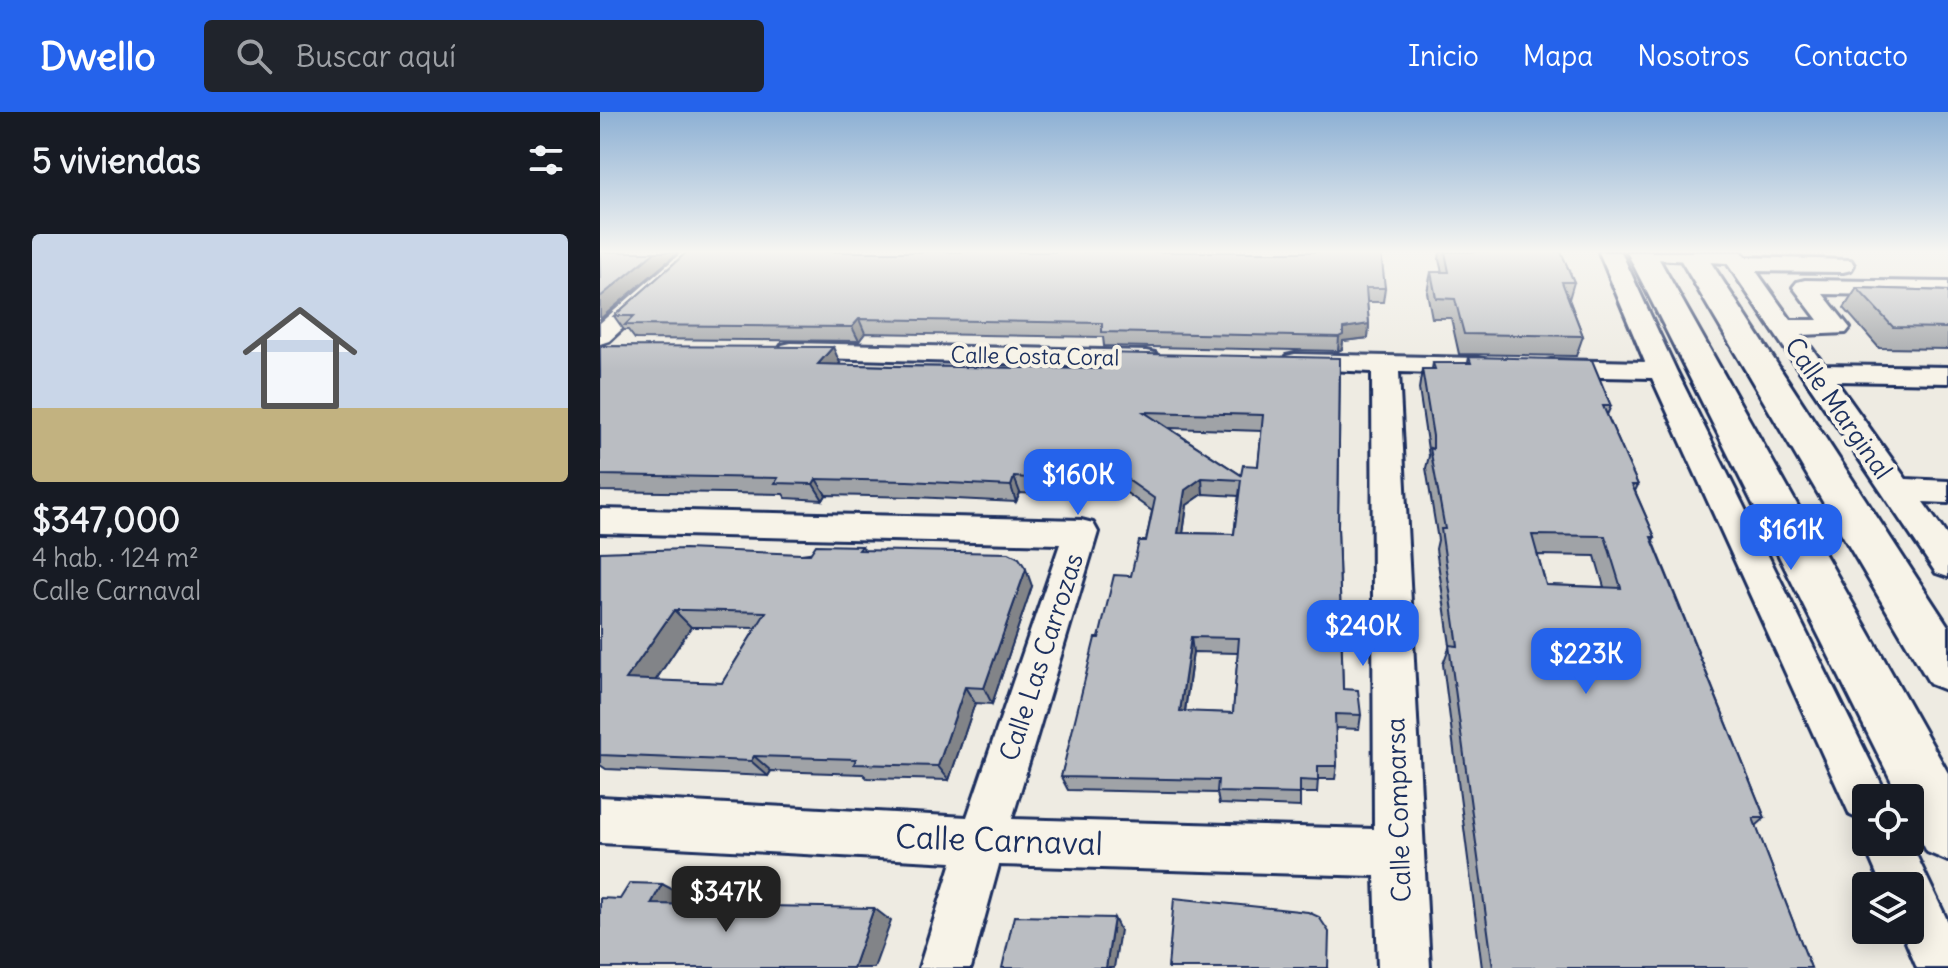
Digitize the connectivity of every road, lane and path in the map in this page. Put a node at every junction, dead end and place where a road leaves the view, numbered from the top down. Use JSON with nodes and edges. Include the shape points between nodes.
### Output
{"nodes":[{"id":1,"x":650,"y":292,"type":"edge"},
{"id":2,"x":1628,"y":292,"type":"edge"},
{"id":3,"x":1662,"y":292,"type":"edge"},
{"id":4,"x":1705,"y":292,"type":"edge"},
{"id":5,"x":1759,"y":292,"type":"edge"},
{"id":6,"x":1809,"y":292,"type":"edge"},
{"id":7,"x":1783,"y":327,"type":"junction"},
{"id":8,"x":600,"y":336,"type":"edge"},
{"id":9,"x":600,"y":350,"type":"edge"},
{"id":10,"x":630,"y":350,"type":"edge"},
{"id":11,"x":767,"y":351,"type":"edge"},
{"id":12,"x":1170,"y":359,"type":"edge"},
{"id":13,"x":1262,"y":362,"type":"edge"},
{"id":14,"x":1385,"y":365,"type":"junction"},
{"id":15,"x":1662,"y":370,"type":"junction"},
{"id":16,"x":1815,"y":373,"type":"junction"},
{"id":17,"x":1948,"y":375,"type":"edge"},
{"id":18,"x":1896,"y":490,"type":"junction"},
{"id":19,"x":1948,"y":492,"type":"edge"},
{"id":20,"x":600,"y":521,"type":"edge"},
{"id":21,"x":1948,"y":564,"type":"edge"},
{"id":22,"x":1948,"y":669,"type":"edge"},
{"id":23,"x":1858,"y":784,"type":"edge"},
{"id":24,"x":600,"y":820,"type":"edge"},
{"id":25,"x":1948,"y":831,"type":"edge"},
{"id":26,"x":982,"y":841,"type":"junction"},
{"id":27,"x":1398,"y":853,"type":"junction"},
{"id":28,"x":1924,"y":926,"type":"edge"},
{"id":29,"x":945,"y":968,"type":"edge"},
{"id":30,"x":1404,"y":968,"type":"edge"},
{"id":31,"x":1943,"y":968,"type":"edge"}],
"edges":[{"from":1,"to":8,"type":"street"},
{"from":2,"to":15,"type":"street"},
{"from":3,"to":25,"type":"highway"},
{"from":4,"to":22,"type":"highway"},
{"from":5,"to":7,"type":"street","name":"Calle Marginal"},
{"from":6,"to":7,"type":"street","via":[[1837,328]]},
{"from":7,"to":16,"type":"street","name":"Calle Marginal"},
{"from":9,"to":10,"type":"street"},
{"from":11,"to":12,"type":"street","name":"Calle Costa Coral"},
{"from":13,"to":14,"type":"street"},
{"from":14,"to":15,"type":"street"},
{"from":14,"to":27,"type":"street","name":"Calle Comparsa"},
{"from":15,"to":23,"type":"street"},
{"from":16,"to":17,"type":"street"},
{"from":16,"to":18,"type":"street","name":"Calle Marginal"},
{"from":18,"to":19,"type":"street"},
{"from":18,"to":21,"type":"street","name":"Calle Marginal"},
{"from":20,"to":26,"type":"street","name":"Calle Las Carrozas","via":[[1081,532]]},
{"from":24,"to":26,"type":"street","name":"Calle Carnaval"},
{"from":26,"to":27,"type":"street","name":"Calle Carnaval"},
{"from":26,"to":29,"type":"street","name":"Calle Las Carrozas"},
{"from":27,"to":30,"type":"street","name":"Calle Comparsa"},
{"from":28,"to":31,"type":"street"}]}
